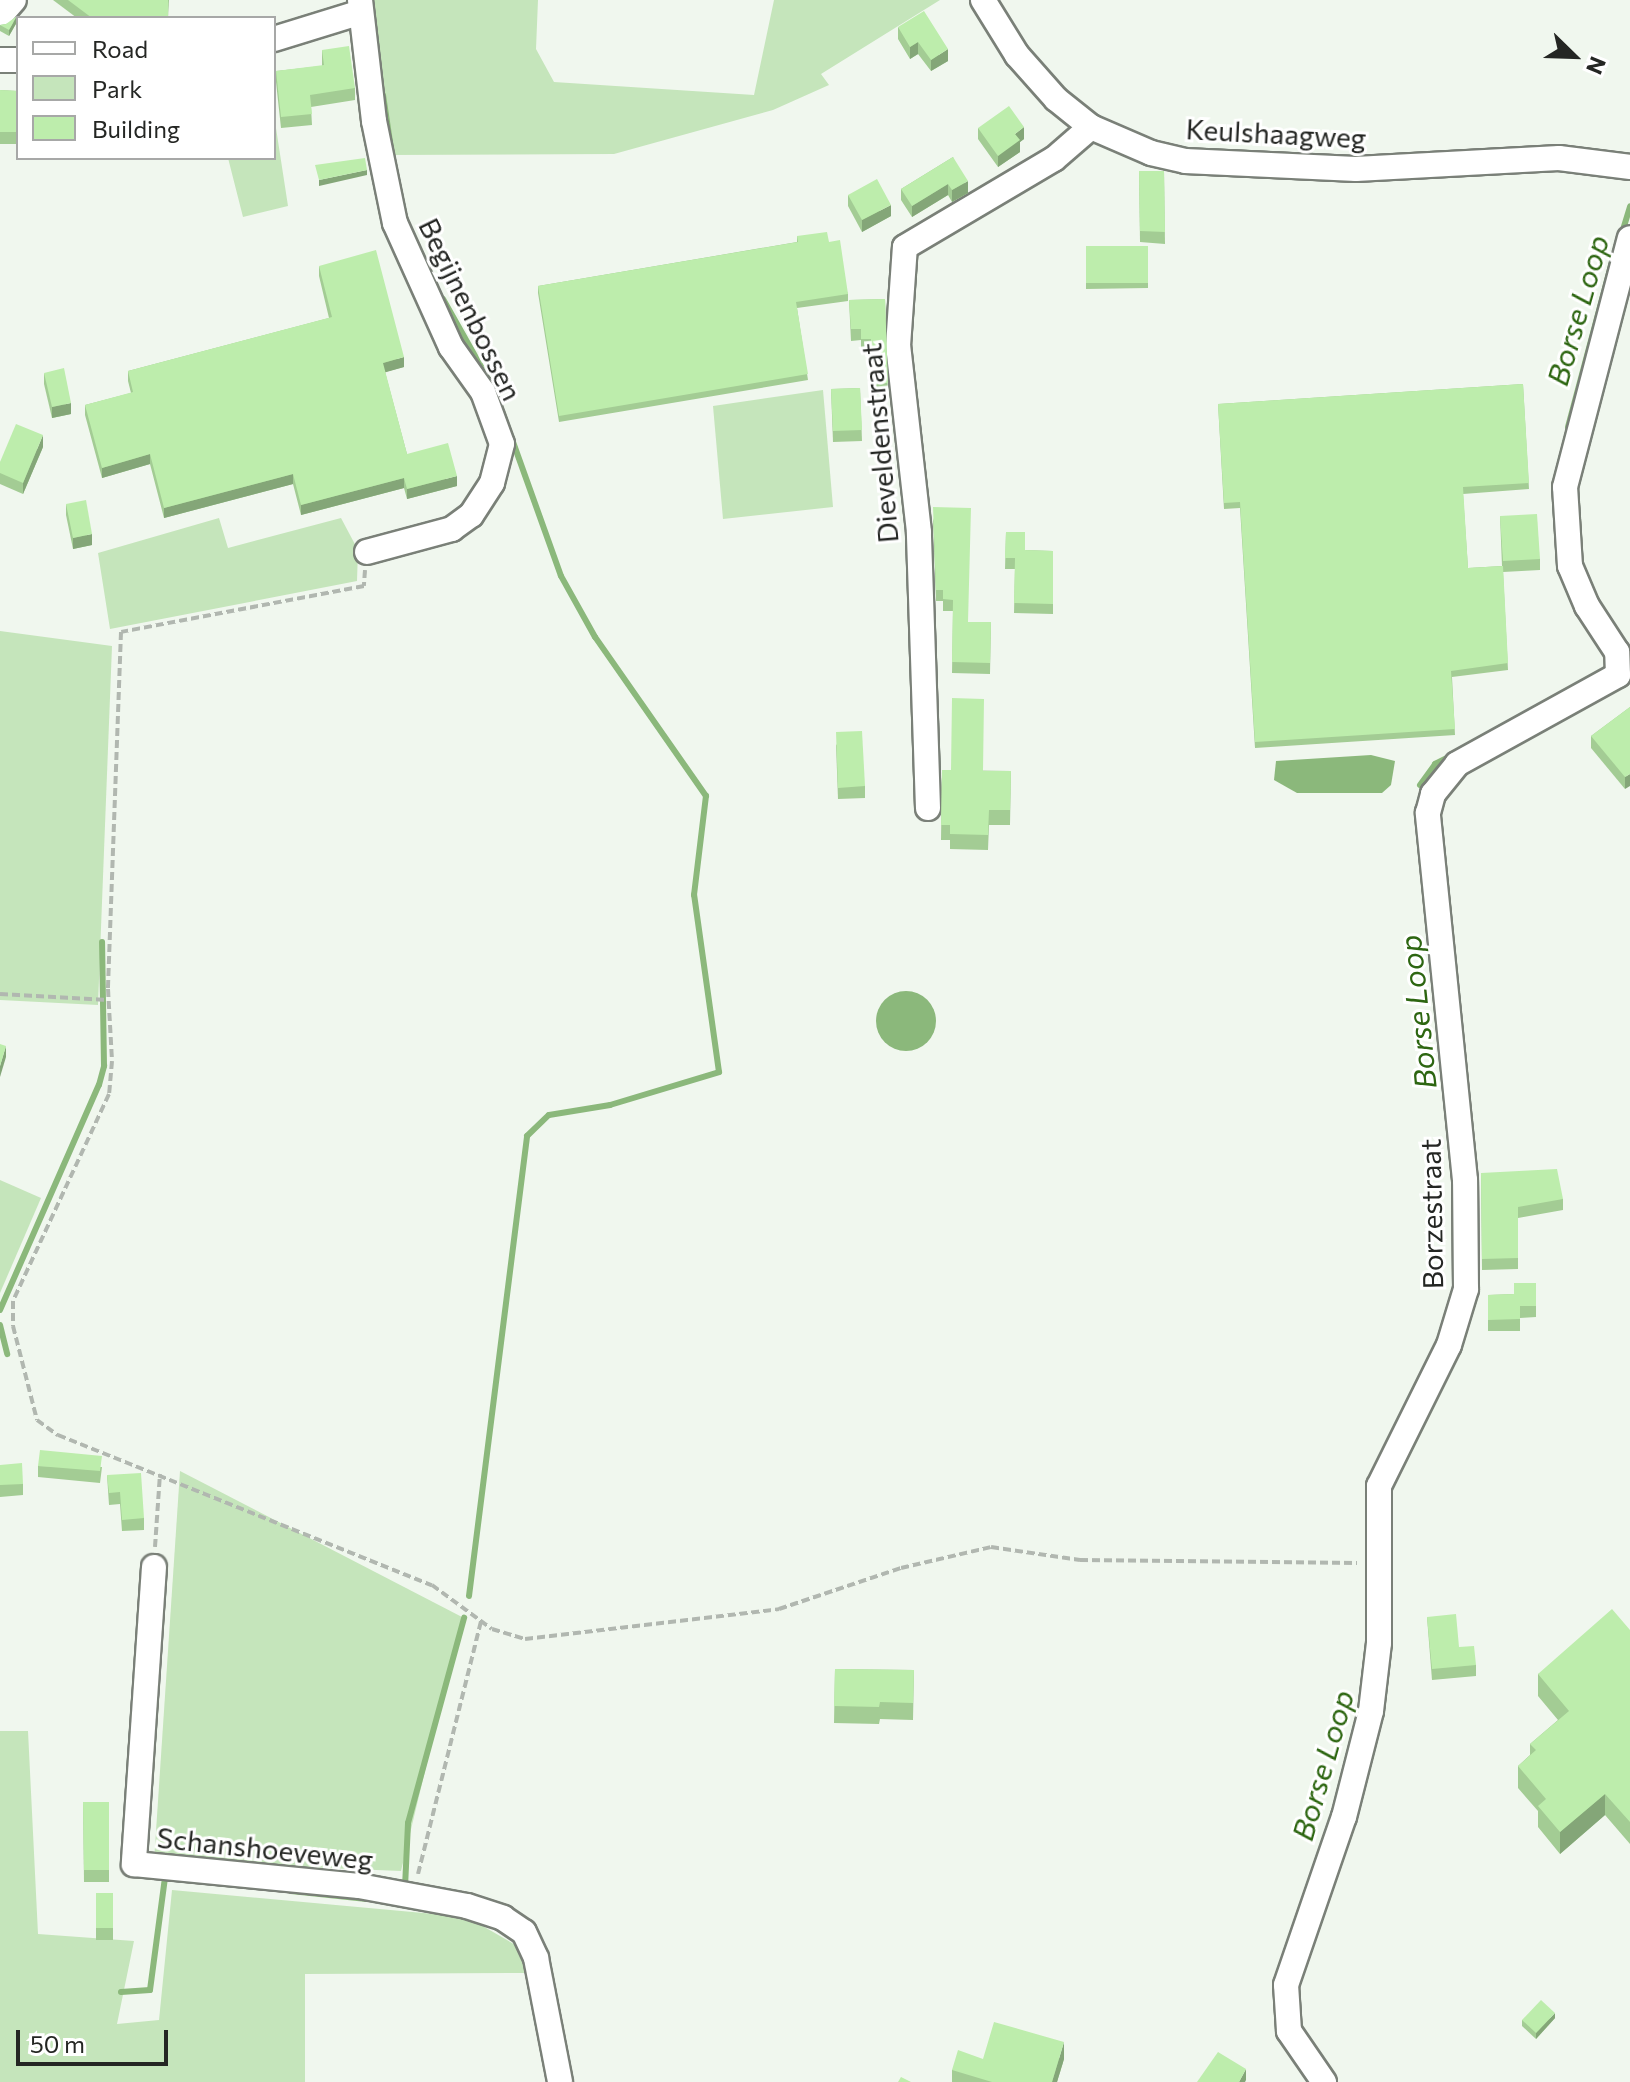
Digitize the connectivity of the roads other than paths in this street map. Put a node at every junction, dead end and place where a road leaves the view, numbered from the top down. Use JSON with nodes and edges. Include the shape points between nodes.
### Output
{"nodes":[{"id":1,"x":14,"y":0,"type":"edge"},
{"id":2,"x":983,"y":0,"type":"edge"},
{"id":3,"x":359,"y":6,"type":"edge"},
{"id":4,"x":0,"y":16,"type":"edge"},
{"id":5,"x":276,"y":38,"type":"edge"},
{"id":6,"x":1091,"y":127,"type":"junction"},
{"id":7,"x":1630,"y":167,"type":"edge"},
{"id":8,"x":1630,"y":238,"type":"edge"},
{"id":9,"x":367,"y":552,"type":"road end"},
{"id":10,"x":928,"y":808,"type":"dead end"},
{"id":11,"x":154,"y":1567,"type":"road end"},
{"id":12,"x":560,"y":2082,"type":"edge"},
{"id":13,"x":1324,"y":2082,"type":"edge"}],
"edges":[{"from":1,"to":4,"type":"street"},
{"from":2,"to":6,"type":"street","name":"Keulshaagweg","via":[[1034,77]]},
{"from":3,"to":5,"type":"street","name":"Begijnenbossen"},
{"from":3,"to":9,"type":"street","name":"Begijnenbossen","via":[[395,223],[451,347],[483,392],[502,444],[492,483],[471,515],[452,529]]},
{"from":6,"to":7,"type":"street","name":"Keulshaagweg","via":[[1151,153],[1185,161],[1356,169],[1559,158]]},
{"from":6,"to":10,"type":"street","name":"Dieveldenstraat","via":[[1054,159],[905,247],[898,346],[901,409],[919,532]]},
{"from":8,"to":13,"type":"street","name":"Borzestraat","via":[[1565,487],[1570,566],[1587,606],[1617,652],[1618,675],[1457,764],[1433,794],[1428,813],[1465,1180],[1466,1289],[1449,1345],[1379,1486],[1379,1643],[1365,1741],[1286,1985],[1289,2031]]},
{"from":11,"to":12,"type":"street","name":"Schanshoeveweg","via":[[134,1864],[406,1895],[476,1908],[524,1932],[536,1958]]}]}
